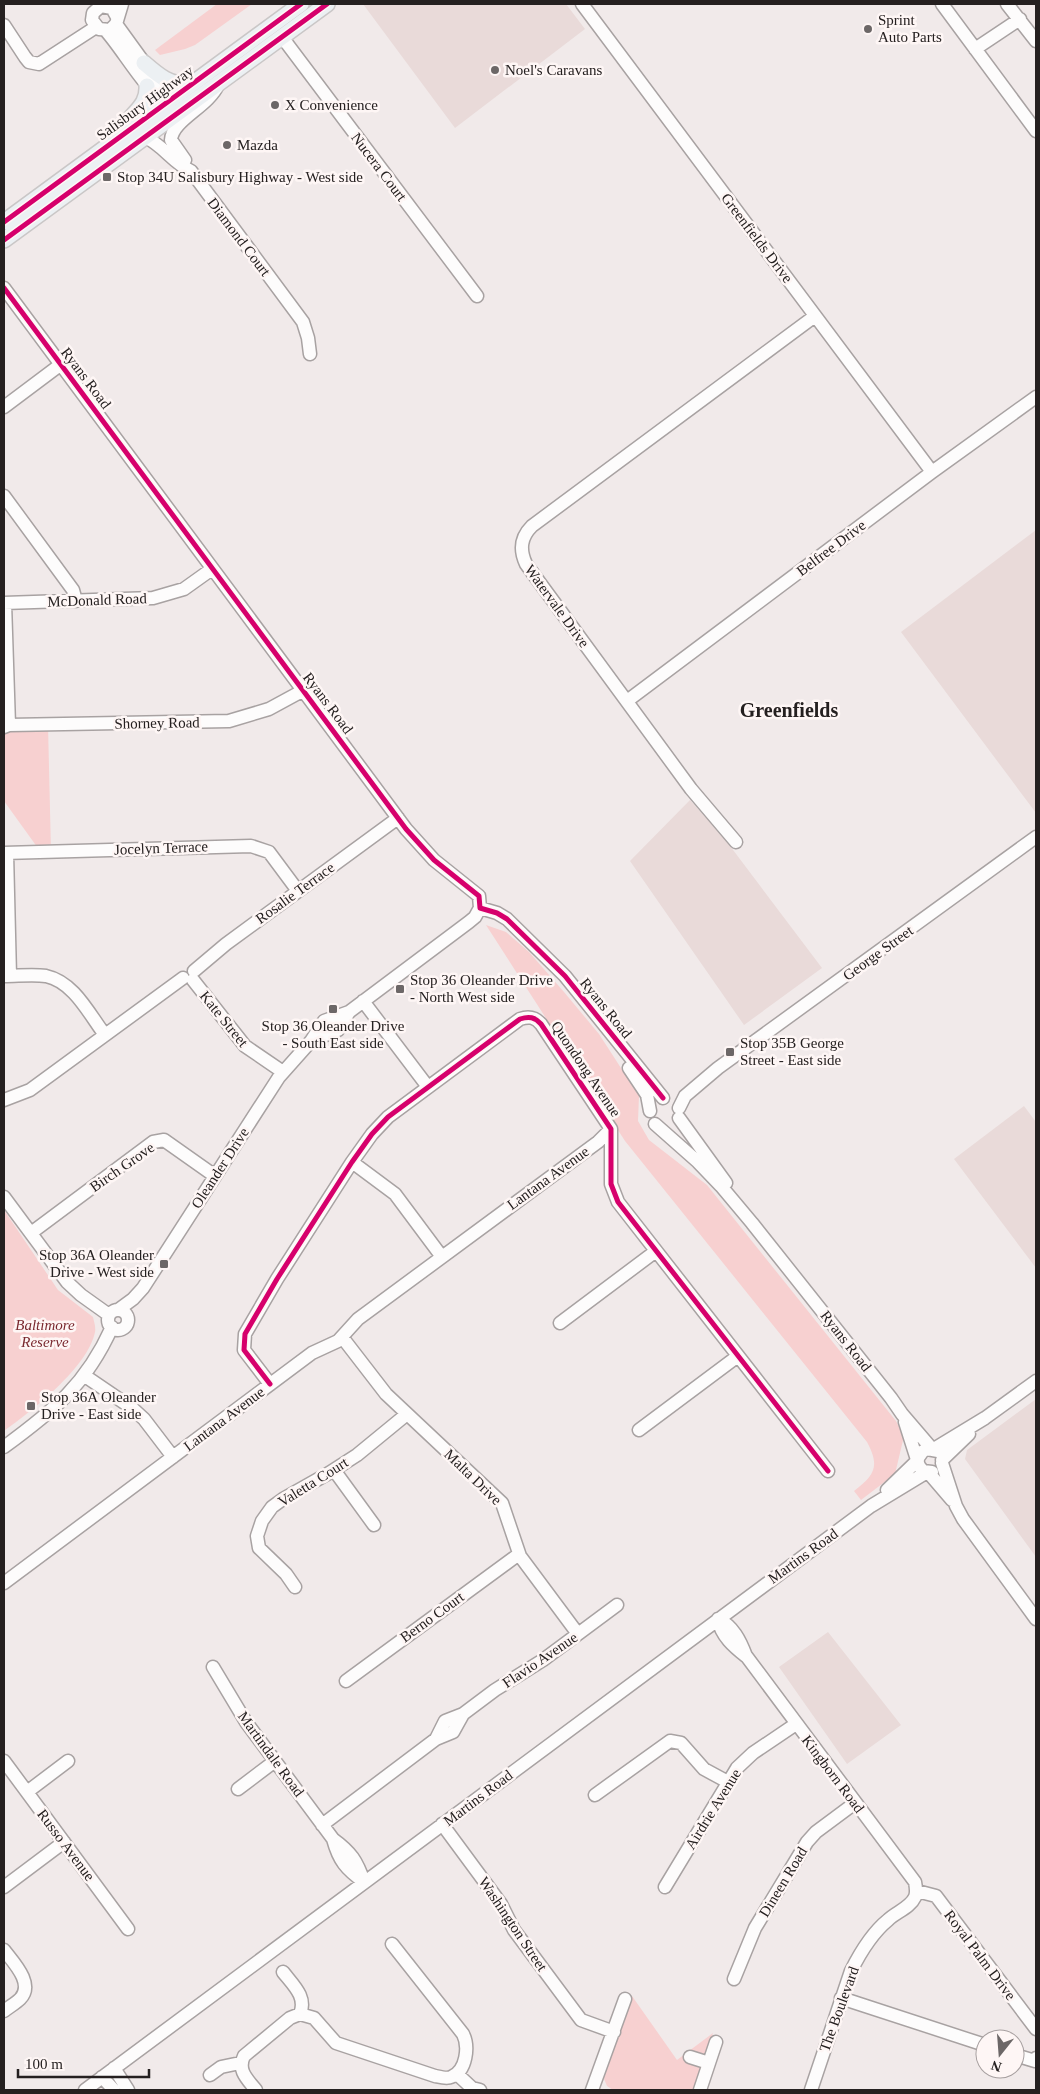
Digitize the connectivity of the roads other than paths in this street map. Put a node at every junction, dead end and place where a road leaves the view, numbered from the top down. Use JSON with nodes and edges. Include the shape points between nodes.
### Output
{"nodes":[{"id":1,"x":301,"y":4,"type":"edge"},
{"id":2,"x":327,"y":4,"type":"edge"},
{"id":3,"x":582,"y":4,"type":"edge"},
{"id":4,"x":942,"y":4,"type":"edge"},
{"id":5,"x":1007,"y":4,"type":"edge"},
{"id":6,"x":107,"y":5,"type":"edge"},
{"id":7,"x":1020,"y":19,"type":"junction"},
{"id":8,"x":109,"y":24,"type":"junction"},
{"id":9,"x":4,"y":25,"type":"edge"},
{"id":10,"x":282,"y":37,"type":"junction"},
{"id":11,"x":1036,"y":41,"type":"edge"},
{"id":12,"x":975,"y":49,"type":"junction"},
{"id":13,"x":144,"y":63,"type":"junction"},
{"id":14,"x":246,"y":63,"type":"junction"},
{"id":15,"x":219,"y":83,"type":"junction"},
{"id":16,"x":190,"y":85,"type":"junction"},
{"id":17,"x":147,"y":86,"type":"junction"},
{"id":18,"x":167,"y":102,"type":"junction"},
{"id":19,"x":160,"y":126,"type":"junction"},
{"id":20,"x":1036,"y":131,"type":"edge"},
{"id":21,"x":145,"y":137,"type":"junction"},
{"id":22,"x":114,"y":141,"type":"junction"},
{"id":23,"x":191,"y":171,"type":"junction"},
{"id":24,"x":4,"y":222,"type":"edge"},
{"id":25,"x":4,"y":240,"type":"edge"},
{"id":26,"x":4,"y":288,"type":"edge"},
{"id":27,"x":477,"y":296,"type":"dead end"},
{"id":28,"x":815,"y":316,"type":"junction"},
{"id":29,"x":310,"y":354,"type":"dead end"},
{"id":30,"x":60,"y":365,"type":"junction"},
{"id":31,"x":1036,"y":397,"type":"edge"},
{"id":32,"x":4,"y":407,"type":"edge"},
{"id":33,"x":932,"y":472,"type":"junction"},
{"id":34,"x":4,"y":496,"type":"edge"},
{"id":35,"x":212,"y":569,"type":"junction"},
{"id":36,"x":76,"y":601,"type":"junction"},
{"id":37,"x":5,"y":603,"type":"edge"},
{"id":38,"x":304,"y":690,"type":"junction"},
{"id":39,"x":627,"y":701,"type":"junction"},
{"id":40,"x":6,"y":726,"type":"edge"},
{"id":41,"x":398,"y":818,"type":"junction"},
{"id":42,"x":1036,"y":837,"type":"edge"},
{"id":43,"x":736,"y":842,"type":"dead end"},
{"id":44,"x":5,"y":853,"type":"edge"},
{"id":45,"x":298,"y":891,"type":"junction"},
{"id":46,"x":480,"y":908,"type":"junction"},
{"id":47,"x":7,"y":976,"type":"edge"},
{"id":48,"x":190,"y":976,"type":"junction"},
{"id":49,"x":363,"y":1001,"type":"junction"},
{"id":50,"x":593,"y":1013,"type":"junction"},
{"id":51,"x":105,"y":1035,"type":"junction"},
{"id":52,"x":718,"y":1068,"type":"junction"},
{"id":53,"x":283,"y":1072,"type":"junction"},
{"id":54,"x":428,"y":1087,"type":"junction"},
{"id":55,"x":666,"y":1098,"type":"junction"},
{"id":56,"x":4,"y":1100,"type":"edge"},
{"id":57,"x":650,"y":1111,"type":"junction"},
{"id":58,"x":679,"y":1113,"type":"junction"},
{"id":59,"x":655,"y":1124,"type":"junction"},
{"id":60,"x":611,"y":1130,"type":"junction"},
{"id":61,"x":352,"y":1162,"type":"junction"},
{"id":62,"x":215,"y":1176,"type":"junction"},
{"id":63,"x":4,"y":1197,"type":"edge"},
{"id":64,"x":752,"y":1223,"type":"junction"},
{"id":65,"x":31,"y":1233,"type":"junction"},
{"id":66,"x":656,"y":1251,"type":"junction"},
{"id":67,"x":442,"y":1257,"type":"junction"},
{"id":68,"x":117,"y":1317,"type":"junction"},
{"id":69,"x":560,"y":1323,"type":"dead end"},
{"id":70,"x":342,"y":1337,"type":"junction"},
{"id":71,"x":738,"y":1356,"type":"junction"},
{"id":72,"x":84,"y":1376,"type":"junction"},
{"id":73,"x":1036,"y":1381,"type":"edge"},
{"id":74,"x":270,"y":1384,"type":"junction"},
{"id":75,"x":407,"y":1414,"type":"junction"},
{"id":76,"x":902,"y":1414,"type":"junction"},
{"id":77,"x":986,"y":1418,"type":"junction"},
{"id":78,"x":639,"y":1430,"type":"dead end"},
{"id":79,"x":4,"y":1447,"type":"edge"},
{"id":80,"x":933,"y":1449,"type":"junction"},
{"id":81,"x":173,"y":1457,"type":"junction"},
{"id":82,"x":918,"y":1459,"type":"junction"},
{"id":83,"x":942,"y":1461,"type":"junction"},
{"id":84,"x":334,"y":1470,"type":"junction"},
{"id":85,"x":828,"y":1471,"type":"dead end"},
{"id":86,"x":927,"y":1472,"type":"junction"},
{"id":87,"x":871,"y":1506,"type":"junction"},
{"id":88,"x":956,"y":1506,"type":"junction"},
{"id":89,"x":374,"y":1525,"type":"dead end"},
{"id":90,"x":519,"y":1554,"type":"junction"},
{"id":91,"x":4,"y":1583,"type":"edge"},
{"id":92,"x":295,"y":1587,"type":"dead end"},
{"id":93,"x":617,"y":1605,"type":"dead end"},
{"id":94,"x":718,"y":1619,"type":"junction"},
{"id":95,"x":1036,"y":1619,"type":"edge"},
{"id":96,"x":578,"y":1634,"type":"junction"},
{"id":97,"x":213,"y":1667,"type":"dead end"},
{"id":98,"x":346,"y":1681,"type":"dead end"},
{"id":99,"x":796,"y":1724,"type":"junction"},
{"id":100,"x":4,"y":1761,"type":"edge"},
{"id":101,"x":68,"y":1761,"type":"dead end"},
{"id":102,"x":275,"y":1761,"type":"junction"},
{"id":103,"x":728,"y":1782,"type":"junction"},
{"id":104,"x":238,"y":1789,"type":"dead end"},
{"id":105,"x":27,"y":1792,"type":"junction"},
{"id":106,"x":595,"y":1795,"type":"dead end"},
{"id":107,"x":855,"y":1803,"type":"junction"},
{"id":108,"x":442,"y":1824,"type":"junction"},
{"id":109,"x":322,"y":1825,"type":"junction"},
{"id":110,"x":64,"y":1842,"type":"junction"},
{"id":111,"x":364,"y":1882,"type":"junction"},
{"id":112,"x":4,"y":1887,"type":"edge"},
{"id":113,"x":665,"y":1887,"type":"dead end"},
{"id":114,"x":917,"y":1891,"type":"junction"},
{"id":115,"x":128,"y":1929,"type":"dead end"},
{"id":116,"x":392,"y":1944,"type":"dead end"},
{"id":117,"x":4,"y":1950,"type":"edge"},
{"id":118,"x":283,"y":1972,"type":"dead end"},
{"id":119,"x":734,"y":1979,"type":"dead end"},
{"id":120,"x":840,"y":1998,"type":"junction"},
{"id":121,"x":626,"y":1999,"type":"dead end"},
{"id":122,"x":4,"y":2011,"type":"edge"},
{"id":123,"x":300,"y":2014,"type":"junction"},
{"id":124,"x":1036,"y":2029,"type":"edge"},
{"id":125,"x":614,"y":2032,"type":"junction"},
{"id":126,"x":716,"y":2042,"type":"dead end"},
{"id":127,"x":975,"y":2042,"type":"edge"},
{"id":128,"x":690,"y":2057,"type":"dead end"},
{"id":129,"x":240,"y":2063,"type":"junction"},
{"id":130,"x":709,"y":2063,"type":"junction"},
{"id":131,"x":114,"y":2068,"type":"junction"},
{"id":132,"x":457,"y":2074,"type":"junction"},
{"id":133,"x":210,"y":2076,"type":"dead end"},
{"id":134,"x":102,"y":2077,"type":"junction"},
{"id":135,"x":84,"y":2090,"type":"edge"},
{"id":136,"x":114,"y":2090,"type":"edge"},
{"id":137,"x":128,"y":2090,"type":"edge"},
{"id":138,"x":256,"y":2090,"type":"edge"},
{"id":139,"x":480,"y":2090,"type":"edge"},
{"id":140,"x":592,"y":2090,"type":"edge"},
{"id":141,"x":700,"y":2090,"type":"edge"},
{"id":142,"x":811,"y":2090,"type":"edge"}],
"edges":[{"from":1,"to":16,"type":"main road","name":"Salisbury Highway"},
{"from":2,"to":10,"type":"main road","name":"Salisbury Highway"},
{"from":3,"to":28,"type":"street","name":"Greenfields Drive"},
{"from":4,"to":12,"type":"street"},
{"from":5,"to":7,"type":"street"},
{"from":6,"to":8,"type":"street"},
{"from":6,"to":8,"type":"street","via":[[92,16]]},
{"from":7,"to":11,"type":"street"},
{"from":7,"to":12,"type":"street"},
{"from":8,"to":9,"type":"street","via":[[39,64],[25,58]]},
{"from":8,"to":13,"type":"street"},
{"from":8,"to":17,"type":"street"},
{"from":10,"to":14,"type":"main road","name":"Salisbury Highway"},
{"from":10,"to":27,"type":"street","name":"Nucera Court"},
{"from":12,"to":20,"type":"street"},
{"from":13,"to":16,"type":"main road","via":[[167,82]]},
{"from":13,"to":18,"type":"street","via":[[166,93]]},
{"from":14,"to":15,"type":"main road","name":"Salisbury Highway"},
{"from":14,"to":18,"type":"main road","via":[[221,73],[178,103]]},
{"from":15,"to":19,"type":"main road","name":"Salisbury Highway"},
{"from":15,"to":23,"type":"street","via":[[207,102],[177,125],[172,133],[171,140]]},
{"from":16,"to":18,"type":"main road","name":"Salisbury Highway"},
{"from":17,"to":18,"type":"street","via":[[159,99]]},
{"from":17,"to":22,"type":"main road","via":[[143,105]]},
{"from":18,"to":19,"type":"main road"},
{"from":18,"to":22,"type":"main road","name":"Salisbury Highway"},
{"from":19,"to":21,"type":"main road","name":"Salisbury Highway"},
{"from":21,"to":23,"type":"street","name":"Diamond Court","via":[[156,142],[183,168]]},
{"from":21,"to":25,"type":"main road","name":"Salisbury Highway"},
{"from":22,"to":24,"type":"main road","name":"Salisbury Highway"},
{"from":23,"to":29,"type":"street","name":"Diamond Court","via":[[303,322]]},
{"from":26,"to":30,"type":"street","name":"Ryans Road"},
{"from":28,"to":33,"type":"street","name":"Greenfields Drive"},
{"from":28,"to":39,"type":"street","name":"Watervale Drive","via":[[532,526],[522,540],[526,564]]},
{"from":30,"to":32,"type":"street"},
{"from":30,"to":35,"type":"street","name":"Ryans Road"},
{"from":31,"to":33,"type":"street","name":"Belfree Drive"},
{"from":33,"to":39,"type":"street","name":"Belfree Drive"},
{"from":34,"to":36,"type":"street","via":[[73,590]]},
{"from":35,"to":36,"type":"street","name":"McDonald Road","via":[[184,589],[153,598]]},
{"from":35,"to":38,"type":"street","name":"Ryans Road"},
{"from":36,"to":37,"type":"street","name":"McDonald Road"},
{"from":37,"to":40,"type":"street"},
{"from":38,"to":40,"type":"street","name":"Shorney Road","via":[[269,709],[229,721]]},
{"from":38,"to":41,"type":"street","name":"Ryans Road"},
{"from":39,"to":43,"type":"street","name":"Watervale Drive","via":[[691,789]]},
{"from":41,"to":45,"type":"street","name":"Rosalie Terrace"},
{"from":41,"to":46,"type":"street","name":"Ryans Road","via":[[434,860],[479,896]]},
{"from":42,"to":52,"type":"street","name":"George Street"},
{"from":44,"to":45,"type":"street","name":"Jocelyn Terrace","via":[[251,846],[269,852]]},
{"from":44,"to":47,"type":"street"},
{"from":45,"to":48,"type":"street","name":"Rosalie Terrace","via":[[226,944]]},
{"from":46,"to":49,"type":"street","name":"Oleander Drive","via":[[470,922]]},
{"from":46,"to":50,"type":"street","name":"Ryans Road","via":[[507,919],[564,976]]},
{"from":47,"to":51,"type":"street","via":[[46,976],[65,984]]},
{"from":48,"to":51,"type":"street","name":"Rosalie Terrace"},
{"from":48,"to":53,"type":"street","name":"Kate Street","via":[[245,1046]]},
{"from":49,"to":53,"type":"street","name":"Oleander Drive","via":[[349,1012],[324,1021]]},
{"from":49,"to":54,"type":"street"},
{"from":50,"to":55,"type":"street","name":"Ryans Road"},
{"from":50,"to":57,"type":"street","name":"Ryans Road","via":[[647,1095]]},
{"from":51,"to":56,"type":"street","name":"Rosalie Terrace","via":[[30,1090]]},
{"from":52,"to":55,"type":"street","name":"George Street"},
{"from":52,"to":58,"type":"street","name":"George Street","via":[[685,1096]]},
{"from":53,"to":62,"type":"street","name":"Oleander Drive"},
{"from":54,"to":60,"type":"street","name":"Quondong Avenue","via":[[520,1019],[533,1018],[541,1024]]},
{"from":54,"to":61,"type":"street","name":"Quondong Avenue","via":[[379,1126]]},
{"from":55,"to":57,"type":"street","via":[[654,1102]]},
{"from":55,"to":58,"type":"street","via":[[673,1100]]},
{"from":57,"to":59,"type":"street"},
{"from":58,"to":59,"type":"street","via":[[677,1122],[669,1127]]},
{"from":58,"to":64,"type":"street","name":"Ryans Road"},
{"from":59,"to":64,"type":"street","name":"Ryans Road","via":[[698,1162]]},
{"from":60,"to":66,"type":"street","name":"Quondong Avenue","via":[[613,1192]]},
{"from":60,"to":67,"type":"street","name":"Lantana Avenue"},
{"from":61,"to":67,"type":"street","via":[[395,1194]]},
{"from":61,"to":74,"type":"street","name":"Quondong Avenue","via":[[245,1334],[244,1350]]},
{"from":62,"to":65,"type":"street","name":"Birch Grove","via":[[164,1140],[153,1142]]},
{"from":62,"to":68,"type":"street","name":"Oleander Drive","via":[[142,1288]]},
{"from":63,"to":65,"type":"street"},
{"from":64,"to":76,"type":"street","name":"Ryans Road"},
{"from":65,"to":68,"type":"street","via":[[73,1289]]},
{"from":66,"to":69,"type":"street"},
{"from":66,"to":71,"type":"street","name":"Quondong Avenue"},
{"from":67,"to":70,"type":"street","name":"Lantana Avenue","via":[[358,1319]]},
{"from":68,"to":72,"type":"street","name":"Oleander Drive"},
{"from":70,"to":74,"type":"street","name":"Lantana Avenue","via":[[312,1353]]},
{"from":70,"to":75,"type":"street","name":"Malta Drive","via":[[386,1394]]},
{"from":71,"to":78,"type":"street"},
{"from":71,"to":85,"type":"street","name":"Quondong Avenue"},
{"from":72,"to":79,"type":"street","name":"Oleander Drive","via":[[64,1399]]},
{"from":72,"to":81,"type":"street","via":[[132,1408]]},
{"from":73,"to":77,"type":"street"},
{"from":74,"to":81,"type":"street","name":"Lantana Avenue"},
{"from":75,"to":84,"type":"street","name":"Valetta Court"},
{"from":75,"to":90,"type":"street","name":"Malta Drive","via":[[502,1503]]},
{"from":76,"to":80,"type":"street","name":"Ryans Road"},
{"from":76,"to":82,"type":"street","name":"Ryans Road"},
{"from":77,"to":80,"type":"street"},
{"from":77,"to":83,"type":"street"},
{"from":80,"to":82,"type":"street","via":[[924,1450]]},
{"from":80,"to":83,"type":"street","via":[[939,1452]]},
{"from":81,"to":91,"type":"street","name":"Lantana Avenue"},
{"from":82,"to":86,"type":"street","via":[[921,1468]]},
{"from":82,"to":87,"type":"street","name":"Martins Road"},
{"from":83,"to":86,"type":"street","via":[[936,1471]]},
{"from":83,"to":88,"type":"street"},
{"from":84,"to":89,"type":"street"},
{"from":84,"to":92,"type":"street","name":"Valetta Court","via":[[272,1507],[259,1530],[260,1548]]},
{"from":86,"to":87,"type":"street","name":"Martins Road"},
{"from":86,"to":88,"type":"street"},
{"from":87,"to":94,"type":"street","name":"Martins Road"},
{"from":88,"to":95,"type":"street"},
{"from":90,"to":96,"type":"street","name":"Malta Drive"},
{"from":90,"to":98,"type":"street","name":"Berno Court"},
{"from":93,"to":96,"type":"street","name":"Flavio Avenue"},
{"from":94,"to":99,"type":"street","name":"Kingborn Road","via":[[720,1629],[747,1657]]},
{"from":94,"to":108,"type":"street","name":"Martins Road"},
{"from":96,"to":109,"type":"street","name":"Flavio Avenue","via":[[463,1714],[445,1721],[436,1740]]},
{"from":97,"to":102,"type":"street","name":"Martindale Road","via":[[246,1722]]},
{"from":99,"to":103,"type":"street","name":"Airdrie Avenue","via":[[746,1759]]},
{"from":99,"to":107,"type":"street","name":"Kingborn Road"},
{"from":100,"to":105,"type":"street","name":"Russo Avenue"},
{"from":101,"to":105,"type":"street"},
{"from":102,"to":104,"type":"street"},
{"from":102,"to":109,"type":"street","name":"Martindale Road"},
{"from":103,"to":106,"type":"street","via":[[704,1769],[681,1743],[670,1741]]},
{"from":103,"to":113,"type":"street","name":"Airdrie Avenue"},
{"from":105,"to":110,"type":"street","name":"Russo Avenue"},
{"from":107,"to":114,"type":"street","name":"Kingborn Road","via":[[915,1882]]},
{"from":107,"to":119,"type":"street","name":"Dineen Road","via":[[807,1842],[755,1928]]},
{"from":108,"to":111,"type":"street","name":"Martins Road"},
{"from":108,"to":125,"type":"street","name":"Washington Street","via":[[501,1904],[514,1930],[581,2020]]},
{"from":109,"to":111,"type":"street","name":"Martindale Road","via":[[348,1870]]},
{"from":110,"to":112,"type":"street"},
{"from":110,"to":115,"type":"street","name":"Russo Avenue"},
{"from":111,"to":131,"type":"street","name":"Martins Road"},
{"from":114,"to":120,"type":"street","name":"The Boulevard","via":[[907,1906],[886,1920],[860,1954]]},
{"from":114,"to":124,"type":"street","name":"Royal Palm Drive","via":[[936,1896]]},
{"from":116,"to":132,"type":"street","via":[[463,2034],[467,2049]]},
{"from":117,"to":122,"type":"street","via":[[23,1977],[25,1988],[20,1999]]},
{"from":118,"to":123,"type":"street","via":[[303,1998]]},
{"from":120,"to":127,"type":"street"},
{"from":120,"to":142,"type":"street","name":"The Boulevard"},
{"from":121,"to":125,"type":"street"},
{"from":123,"to":129,"type":"street","via":[[249,2050]]},
{"from":123,"to":132,"type":"street","via":[[314,2018],[336,2043],[435,2076],[449,2078]]},
{"from":125,"to":140,"type":"street"},
{"from":126,"to":130,"type":"street"},
{"from":128,"to":130,"type":"street"},
{"from":129,"to":133,"type":"street","via":[[221,2067]]},
{"from":129,"to":138,"type":"street"},
{"from":130,"to":141,"type":"street"},
{"from":131,"to":134,"type":"street","name":"Martins Road"},
{"from":131,"to":137,"type":"street"},
{"from":132,"to":139,"type":"street","via":[[472,2088]]},
{"from":134,"to":135,"type":"street","name":"Martins Road"},
{"from":134,"to":136,"type":"street"}]}
